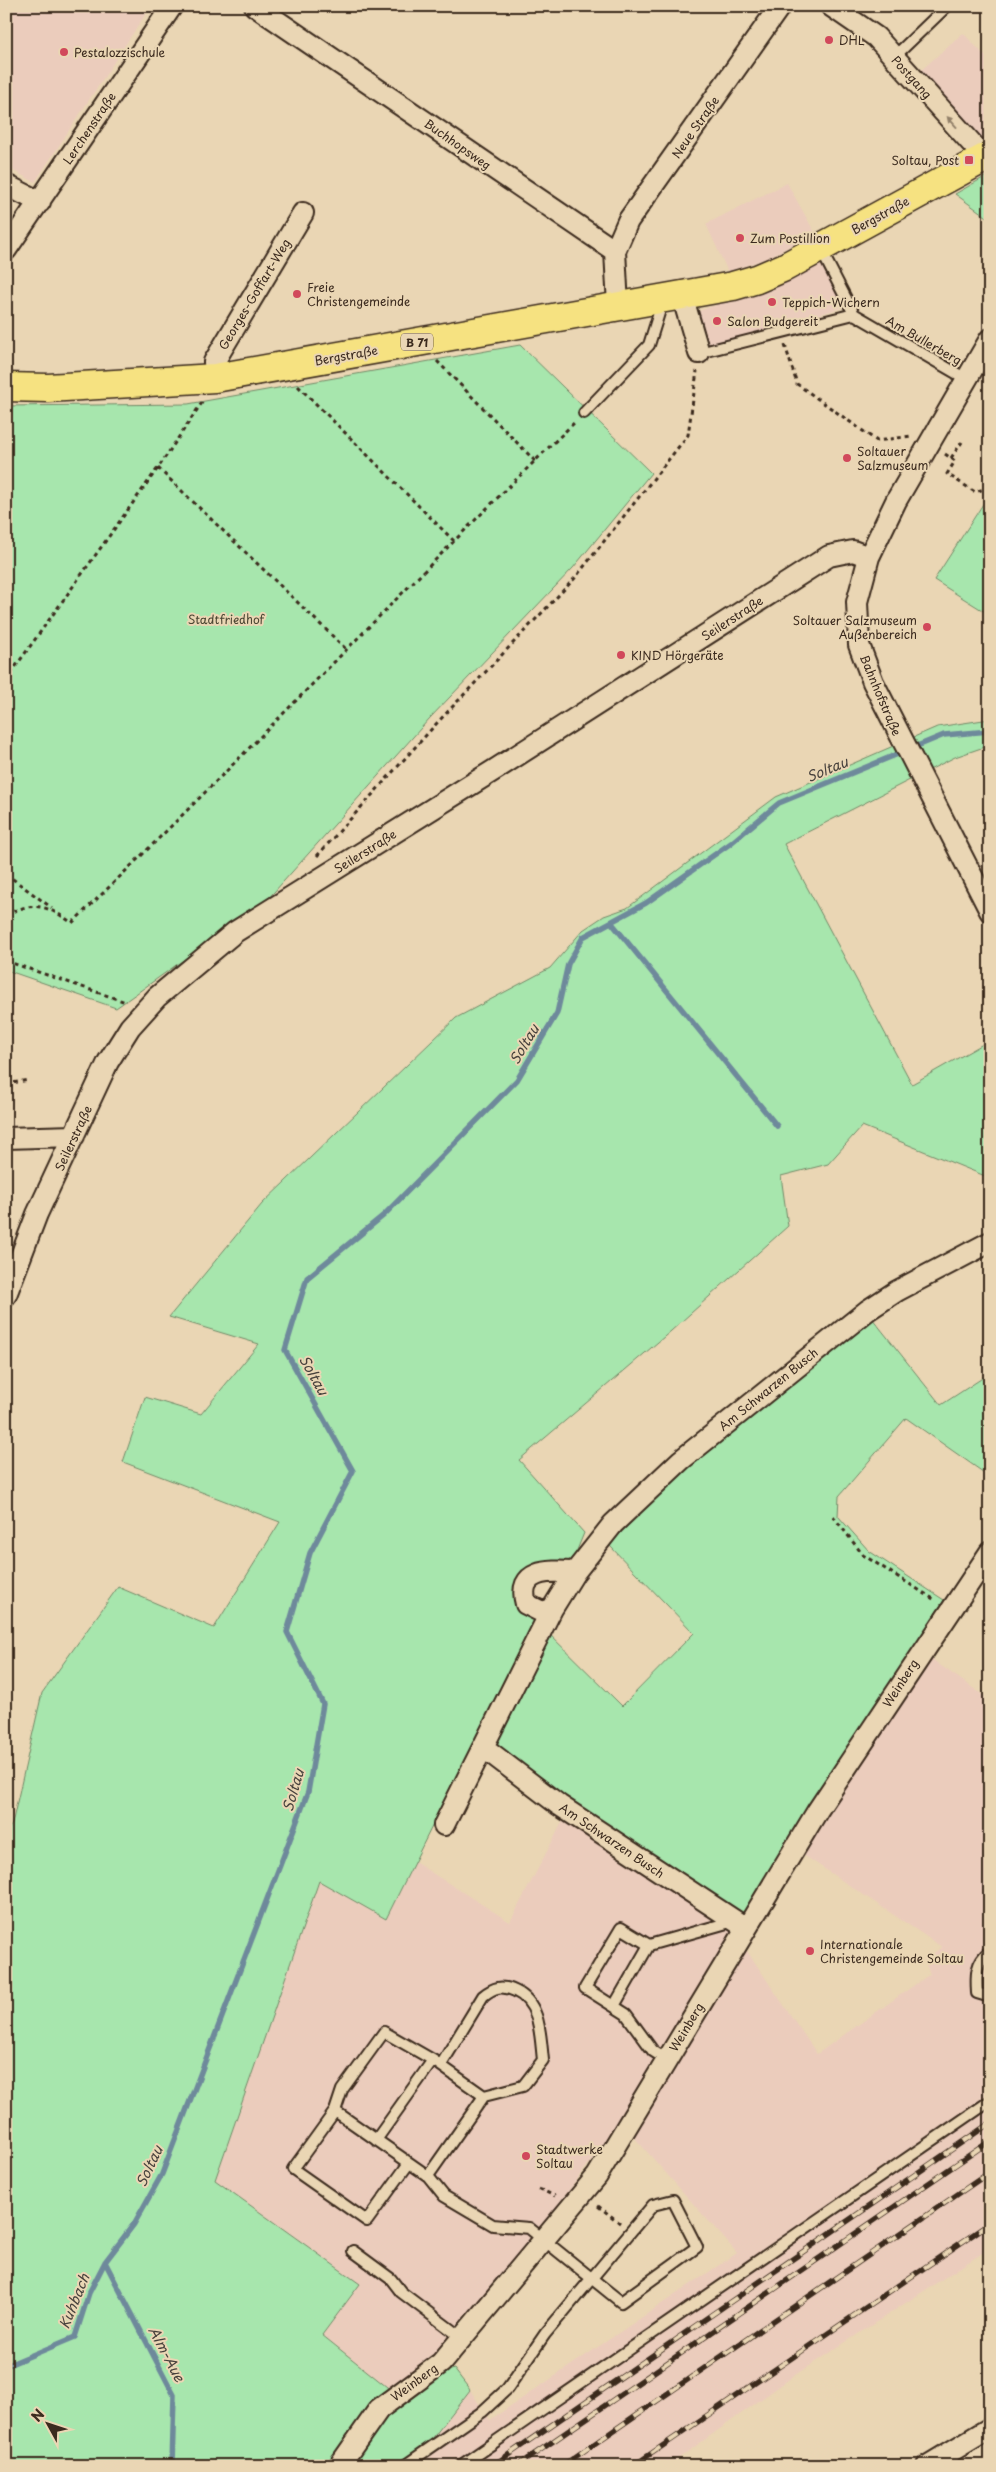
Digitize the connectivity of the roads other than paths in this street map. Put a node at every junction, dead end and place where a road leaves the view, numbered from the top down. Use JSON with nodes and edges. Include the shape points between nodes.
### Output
{"nodes":[{"id":1,"x":172,"y":6,"type":"edge"},
{"id":2,"x":254,"y":6,"type":"edge"},
{"id":3,"x":780,"y":6,"type":"edge"},
{"id":4,"x":831,"y":6,"type":"edge"},
{"id":5,"x":945,"y":8,"type":"dead end"},
{"id":6,"x":894,"y":57,"type":"junction"},
{"id":7,"x":986,"y":158,"type":"edge"},
{"id":8,"x":6,"y":184,"type":"edge"},
{"id":9,"x":40,"y":202,"type":"junction"},
{"id":10,"x":303,"y":213,"type":"dead end"},
{"id":11,"x":820,"y":248,"type":"junction"},
{"id":12,"x":6,"y":250,"type":"edge"},
{"id":13,"x":614,"y":251,"type":"junction"},
{"id":14,"x":671,"y":297,"type":"junction"},
{"id":15,"x":618,"y":306,"type":"junction"},
{"id":16,"x":854,"y":314,"type":"junction"},
{"id":17,"x":990,"y":339,"type":"edge"},
{"id":18,"x":699,"y":353,"type":"joint"},
{"id":19,"x":216,"y":378,"type":"junction"},
{"id":20,"x":968,"y":380,"type":"junction"},
{"id":21,"x":6,"y":386,"type":"edge"},
{"id":22,"x":584,"y":413,"type":"road end"},
{"id":23,"x":869,"y":557,"type":"junction"},
{"id":24,"x":990,"y":911,"type":"edge"},
{"id":25,"x":74,"y":1136,"type":"junction"},
{"id":26,"x":6,"y":1138,"type":"edge"},
{"id":27,"x":990,"y":1242,"type":"edge"},
{"id":28,"x":6,"y":1295,"type":"edge"},
{"id":29,"x":990,"y":1552,"type":"edge"},
{"id":30,"x":575,"y":1572,"type":"junction"},
{"id":31,"x":552,"y":1609,"type":"junction"},
{"id":32,"x":483,"y":1747,"type":"junction"},
{"id":33,"x":444,"y":1825,"type":"dead end"},
{"id":34,"x":740,"y":1925,"type":"junction"},
{"id":35,"x":650,"y":1945,"type":"junction"},
{"id":36,"x":990,"y":1951,"type":"edge"},
{"id":37,"x":990,"y":1997,"type":"edge"},
{"id":38,"x":614,"y":2006,"type":"junction"},
{"id":39,"x":667,"y":2060,"type":"junction"},
{"id":40,"x":437,"y":2063,"type":"junction"},
{"id":41,"x":484,"y":2096,"type":"junction"},
{"id":42,"x":990,"y":2101,"type":"edge"},
{"id":43,"x":335,"y":2111,"type":"junction"},
{"id":44,"x":376,"y":2140,"type":"junction"},
{"id":45,"x":409,"y":2163,"type":"junction"},
{"id":46,"x":428,"y":2176,"type":"junction"},
{"id":47,"x":545,"y":2240,"type":"junction"},
{"id":48,"x":353,"y":2251,"type":"dead end"},
{"id":49,"x":592,"y":2278,"type":"junction"},
{"id":50,"x":462,"y":2338,"type":"junction"},
{"id":51,"x":990,"y":2428,"type":"edge"},
{"id":52,"x":338,"y":2466,"type":"edge"},
{"id":53,"x":404,"y":2466,"type":"edge"},
{"id":54,"x":460,"y":2466,"type":"edge"},
{"id":55,"x":928,"y":2466,"type":"edge"}],
"edges":[{"from":1,"to":9,"type":"street","name":"Lerchenstraße"},
{"from":2,"to":13,"type":"street","name":"Buchhopsweg"},
{"from":3,"to":13,"type":"street","name":"Neue Straße","via":[[628,221]]},
{"from":4,"to":6,"type":"street","name":"Postgang","via":[[876,37]]},
{"from":5,"to":6,"type":"lane"},
{"from":7,"to":6,"type":"street","name":"Postgang","one_way":true},
{"from":7,"to":11,"type":"main road","name":"Bergstraße","number":"B 71"},
{"from":8,"to":9,"type":"street"},
{"from":9,"to":12,"type":"street","name":"Lerchenstraße"},
{"from":10,"to":19,"type":"street","name":"Georges-Goffart-Weg","via":[[214,362]]},
{"from":11,"to":14,"type":"main road","name":"Bergstraße","number":"B 71","via":[[757,279]]},
{"from":11,"to":16,"type":"lane"},
{"from":13,"to":15,"type":"street"},
{"from":14,"to":15,"type":"main road","name":"Bergstraße","number":"B 71"},
{"from":14,"to":18,"type":"street"},
{"from":14,"to":22,"type":"lane","via":[[659,313],[649,344]]},
{"from":15,"to":19,"type":"main road","name":"Bergstraße","number":"B 71"},
{"from":16,"to":18,"type":"lane"},
{"from":16,"to":20,"type":"lane","name":"Am Bullerberg"},
{"from":17,"to":20,"type":"street","name":"Bahnhofstraße"},
{"from":19,"to":21,"type":"main road","name":"Bergstraße","number":"B 71","via":[[86,386]]},
{"from":20,"to":23,"type":"street","name":"Bahnhofstraße","via":[[943,439],[896,501]]},
{"from":23,"to":24,"type":"street","name":"Bahnhofstraße","via":[[857,602],[859,645],[896,731]]},
{"from":23,"to":25,"type":"street","name":"Seilerstraße","via":[[853,551],[829,556],[235,932],[144,1010],[108,1062]]},
{"from":25,"to":26,"type":"street"},
{"from":25,"to":28,"type":"street","name":"Seilerstraße","via":[[37,1214]]},
{"from":27,"to":30,"type":"street","name":"Am Schwarzen Busch","via":[[896,1291],[840,1330],[681,1460],[612,1524]]},
{"from":29,"to":34,"type":"street","name":"Weinberg"},
{"from":30,"to":31,"type":"street","name":"Am Schwarzen Busch"},
{"from":30,"to":31,"type":"street","via":[[542,1571],[528,1580],[522,1592],[526,1604],[542,1612]]},
{"from":31,"to":32,"type":"street","name":"Am Schwarzen Busch"},
{"from":32,"to":33,"type":"street","name":"Am Schwarzen Busch"},
{"from":32,"to":34,"type":"street","name":"Am Schwarzen Busch","via":[[559,1805]]},
{"from":34,"to":35,"type":"lane"},
{"from":34,"to":39,"type":"street","name":"Weinberg"},
{"from":35,"to":38,"type":"lane"},
{"from":35,"to":38,"type":"lane","via":[[620,1928],[585,1988]]},
{"from":36,"to":37,"type":"lane","via":[[978,1964],[976,1975],[977,1992]]},
{"from":38,"to":39,"type":"lane","via":[[626,2014],[653,2051]]},
{"from":39,"to":47,"type":"street","name":"Weinberg","via":[[597,2176]]},
{"from":40,"to":41,"type":"lane"},
{"from":40,"to":41,"type":"lane","via":[[483,1996],[493,1988],[507,1987],[521,1994],[533,2007],[539,2024],[542,2060],[523,2086]]},
{"from":40,"to":43,"type":"lane","via":[[384,2032],[342,2090]]},
{"from":40,"to":44,"type":"lane"},
{"from":41,"to":46,"type":"lane"},
{"from":42,"to":54,"type":"lane"},
{"from":43,"to":44,"type":"lane"},
{"from":43,"to":45,"type":"lane","via":[[293,2169],[367,2221]]},
{"from":44,"to":45,"type":"lane"},
{"from":45,"to":46,"type":"lane"},
{"from":46,"to":47,"type":"lane","via":[[444,2196],[493,2225],[529,2228]]},
{"from":47,"to":49,"type":"lane"},
{"from":47,"to":50,"type":"street","name":"Weinberg","via":[[494,2296]]},
{"from":48,"to":50,"type":"lane"},
{"from":49,"to":49,"type":"lane","via":[[653,2205],[673,2200],[698,2247],[621,2302]]},
{"from":49,"to":53,"type":"lane","via":[[545,2334],[507,2389],[482,2412]]},
{"from":50,"to":52,"type":"street","name":"Weinberg","via":[[441,2363],[379,2409]]},
{"from":51,"to":55,"type":"street"}]}
